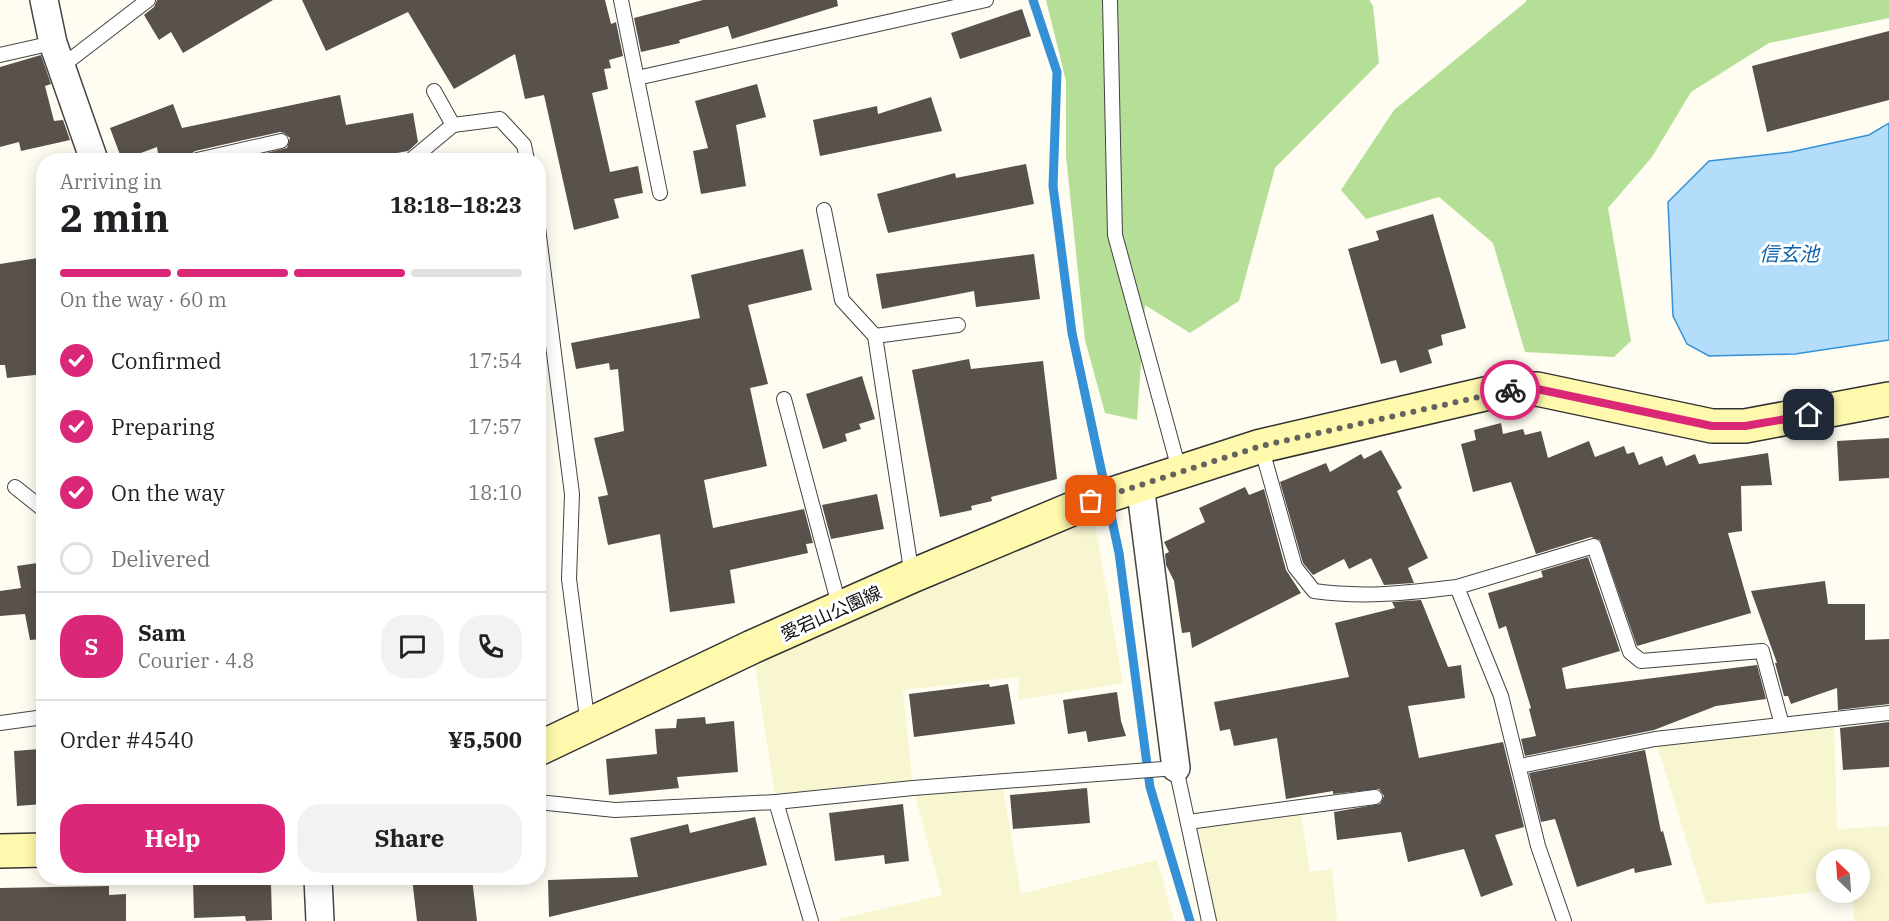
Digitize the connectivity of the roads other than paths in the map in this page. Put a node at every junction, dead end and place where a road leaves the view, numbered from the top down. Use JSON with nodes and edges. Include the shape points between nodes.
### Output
{"nodes":[{"id":1,"x":44,"y":0,"type":"edge"},
{"id":2,"x":148,"y":0,"type":"edge"},
{"id":3,"x":621,"y":0,"type":"edge"},
{"id":4,"x":986,"y":0,"type":"edge"},
{"id":5,"x":1110,"y":0,"type":"edge"},
{"id":6,"x":58,"y":54,"type":"junction"},
{"id":7,"x":0,"y":55,"type":"edge"},
{"id":8,"x":637,"y":78,"type":"junction"},
{"id":9,"x":434,"y":91,"type":"dead end"},
{"id":10,"x":453,"y":125,"type":"junction"},
{"id":11,"x":281,"y":141,"type":"dead end"},
{"id":12,"x":92,"y":153,"type":"edge"},
{"id":13,"x":228,"y":153,"type":"edge"},
{"id":14,"x":419,"y":153,"type":"edge"},
{"id":15,"x":526,"y":153,"type":"edge"},
{"id":16,"x":660,"y":193,"type":"dead end"},
{"id":17,"x":824,"y":210,"type":"dead end"},
{"id":18,"x":546,"y":291,"type":"edge"},
{"id":19,"x":958,"y":325,"type":"dead end"},
{"id":20,"x":875,"y":336,"type":"junction"},
{"id":21,"x":784,"y":399,"type":"dead end"},
{"id":22,"x":1889,"y":399,"type":"edge"},
{"id":23,"x":1261,"y":446,"type":"junction"},
{"id":24,"x":1180,"y":473,"type":"junction"},
{"id":25,"x":1134,"y":486,"type":"junction"},
{"id":26,"x":15,"y":487,"type":"dead end"},
{"id":27,"x":36,"y":504,"type":"edge"},
{"id":28,"x":912,"y":576,"type":"junction"},
{"id":29,"x":1456,"y":587,"type":"junction"},
{"id":30,"x":840,"y":609,"type":"junction"},
{"id":31,"x":1889,"y":712,"type":"edge"},
{"id":32,"x":36,"y":718,"type":"edge"},
{"id":33,"x":0,"y":723,"type":"edge"},
{"id":34,"x":1782,"y":725,"type":"junction"},
{"id":35,"x":588,"y":726,"type":"junction"},
{"id":36,"x":546,"y":745,"type":"edge"},
{"id":37,"x":1520,"y":766,"type":"junction"},
{"id":38,"x":1173,"y":768,"type":"junction"},
{"id":39,"x":1375,"y":797,"type":"dead end"},
{"id":40,"x":776,"y":802,"type":"junction"},
{"id":41,"x":546,"y":803,"type":"edge"},
{"id":42,"x":1188,"y":822,"type":"junction"},
{"id":43,"x":36,"y":850,"type":"edge"},
{"id":44,"x":0,"y":851,"type":"edge"},
{"id":45,"x":318,"y":885,"type":"edge"},
{"id":46,"x":320,"y":921,"type":"edge"},
{"id":47,"x":811,"y":921,"type":"edge"},
{"id":48,"x":1209,"y":921,"type":"edge"},
{"id":49,"x":1564,"y":921,"type":"edge"}],
"edges":[{"from":1,"to":6,"type":"street"},
{"from":2,"to":6,"type":"lane"},
{"from":3,"to":8,"type":"lane"},
{"from":4,"to":8,"type":"lane"},
{"from":5,"to":24,"type":"lane","via":[[1115,235]]},
{"from":6,"to":7,"type":"lane"},
{"from":6,"to":12,"type":"street"},
{"from":8,"to":16,"type":"lane"},
{"from":9,"to":10,"type":"lane"},
{"from":10,"to":14,"type":"lane"},
{"from":10,"to":15,"type":"lane","via":[[500,119],[524,145]]},
{"from":11,"to":13,"type":"lane"},
{"from":17,"to":20,"type":"lane","via":[[842,300]]},
{"from":18,"to":35,"type":"lane","via":[[572,494],[569,579]]},
{"from":19,"to":20,"type":"lane"},
{"from":20,"to":28,"type":"lane"},
{"from":21,"to":30,"type":"lane"},
{"from":22,"to":23,"type":"main road","name":"愛宕山公園線","via":[[1745,426],[1712,426],[1537,389],[1502,390]]},
{"from":23,"to":24,"type":"main road","name":"愛宕山公園線"},
{"from":23,"to":29,"type":"lane","via":[[1295,567],[1314,591],[1392,596]]},
{"from":24,"to":25,"type":"main road","name":"愛宕山公園線"},
{"from":25,"to":28,"type":"main road","name":"愛宕山公園線"},
{"from":25,"to":38,"type":"street"},
{"from":26,"to":27,"type":"lane"},
{"from":28,"to":30,"type":"main road","name":"愛宕山公園線"},
{"from":29,"to":34,"type":"lane","via":[[1594,546],[1630,652],[1641,661],[1762,651]]},
{"from":29,"to":37,"type":"lane","via":[[1502,696]]},
{"from":30,"to":35,"type":"main road","name":"愛宕山公園線"},
{"from":31,"to":34,"type":"lane"},
{"from":32,"to":33,"type":"lane"},
{"from":34,"to":37,"type":"lane","via":[[1655,739]]},
{"from":35,"to":36,"type":"main road","name":"愛宕山公園線"},
{"from":37,"to":49,"type":"lane","via":[[1538,846]]},
{"from":38,"to":40,"type":"lane"},
{"from":38,"to":42,"type":"lane"},
{"from":39,"to":42,"type":"lane"},
{"from":40,"to":41,"type":"lane","via":[[615,810]]},
{"from":40,"to":47,"type":"lane"},
{"from":42,"to":48,"type":"lane"},
{"from":43,"to":44,"type":"main road"},
{"from":45,"to":46,"type":"street"}]}
